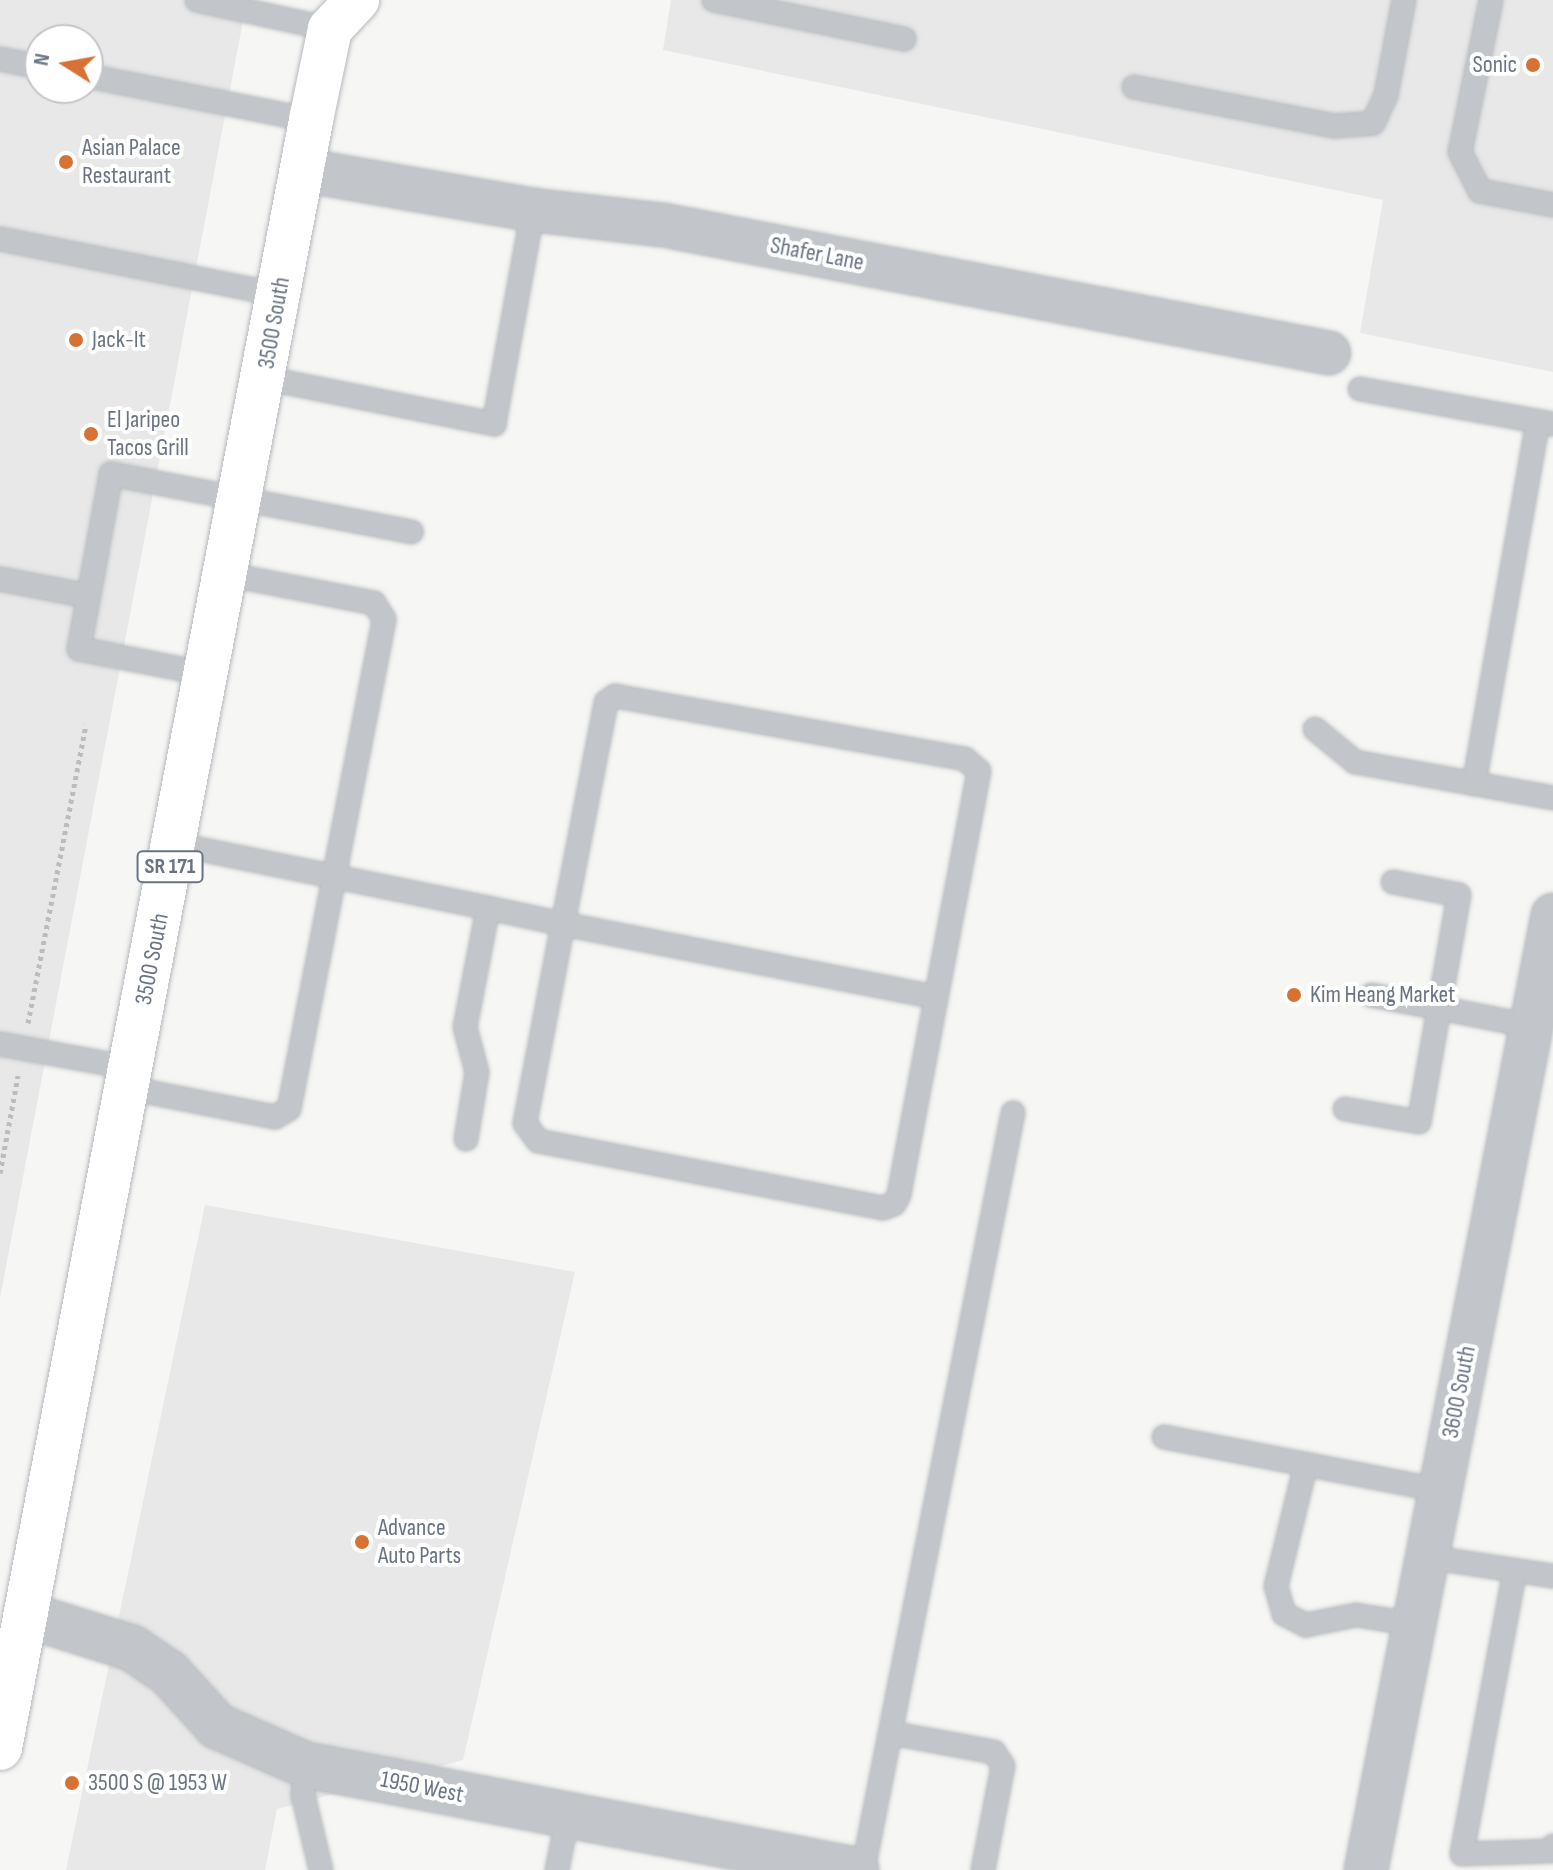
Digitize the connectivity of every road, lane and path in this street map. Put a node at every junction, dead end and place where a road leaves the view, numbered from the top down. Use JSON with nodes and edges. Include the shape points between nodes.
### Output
{"nodes":[{"id":1,"x":197,"y":0,"type":"edge"},
{"id":2,"x":714,"y":0,"type":"edge"},
{"id":3,"x":1404,"y":0,"type":"edge"},
{"id":4,"x":1491,"y":0,"type":"edge"},
{"id":5,"x":333,"y":10,"type":"edge"},
{"id":6,"x":904,"y":39,"type":"dead end"},
{"id":7,"x":0,"y":59,"type":"edge"},
{"id":8,"x":24,"y":64,"type":"edge"},
{"id":9,"x":104,"y":79,"type":"edge"},
{"id":10,"x":1134,"y":87,"type":"dead end"},
{"id":11,"x":311,"y":120,"type":"junction"},
{"id":12,"x":302,"y":170,"type":"junction"},
{"id":13,"x":1553,"y":205,"type":"edge"},
{"id":14,"x":533,"y":210,"type":"junction"},
{"id":15,"x":0,"y":239,"type":"edge"},
{"id":16,"x":279,"y":295,"type":"junction"},
{"id":17,"x":1329,"y":353,"type":"dead end"},
{"id":18,"x":264,"y":378,"type":"junction"},
{"id":19,"x":1360,"y":389,"type":"dead end"},
{"id":20,"x":1545,"y":423,"type":"edge"},
{"id":21,"x":240,"y":498,"type":"junction"},
{"id":22,"x":411,"y":532,"type":"dead end"},
{"id":23,"x":225,"y":574,"type":"junction"},
{"id":24,"x":0,"y":579,"type":"edge"},
{"id":25,"x":88,"y":596,"type":"junction"},
{"id":26,"x":207,"y":674,"type":"junction"},
{"id":27,"x":86,"y":725,"type":"dead end"},
{"id":28,"x":1315,"y":729,"type":"dead end"},
{"id":29,"x":1474,"y":784,"type":"junction"},
{"id":30,"x":1553,"y":798,"type":"edge"},
{"id":31,"x":174,"y":844,"type":"junction"},
{"id":32,"x":334,"y":877,"type":"junction"},
{"id":33,"x":1393,"y":882,"type":"dead end"},
{"id":34,"x":488,"y":908,"type":"junction"},
{"id":35,"x":1553,"y":915,"type":"edge"},
{"id":36,"x":563,"y":924,"type":"junction"},
{"id":37,"x":1371,"y":995,"type":"dead end"},
{"id":38,"x":936,"y":997,"type":"junction"},
{"id":39,"x":1439,"y":1008,"type":"junction"},
{"id":40,"x":31,"y":1009,"type":"dead end"},
{"id":41,"x":1531,"y":1026,"type":"junction"},
{"id":42,"x":0,"y":1044,"type":"edge"},
{"id":43,"x":130,"y":1078,"type":"junction"},
{"id":44,"x":18,"y":1079,"type":"dead end"},
{"id":45,"x":1345,"y":1109,"type":"dead end"},
{"id":46,"x":1013,"y":1113,"type":"dead end"},
{"id":47,"x":466,"y":1139,"type":"dead end"},
{"id":48,"x":0,"y":1173,"type":"edge"},
{"id":49,"x":1164,"y":1437,"type":"dead end"},
{"id":50,"x":1306,"y":1464,"type":"junction"},
{"id":51,"x":1440,"y":1490,"type":"junction"},
{"id":52,"x":1427,"y":1557,"type":"junction"},
{"id":53,"x":1515,"y":1570,"type":"junction"},
{"id":54,"x":1553,"y":1576,"type":"edge"},
{"id":55,"x":13,"y":1612,"type":"edge"},
{"id":56,"x":1414,"y":1624,"type":"junction"},
{"id":57,"x":891,"y":1733,"type":"junction"},
{"id":58,"x":0,"y":1748,"type":"edge"},
{"id":59,"x":306,"y":1765,"type":"junction"},
{"id":60,"x":568,"y":1815,"type":"junction"},
{"id":61,"x":1553,"y":1846,"type":"edge"},
{"id":62,"x":321,"y":1870,"type":"edge"},
{"id":63,"x":557,"y":1870,"type":"edge"},
{"id":64,"x":856,"y":1870,"type":"edge"},
{"id":65,"x":863,"y":1870,"type":"edge"},
{"id":66,"x":983,"y":1870,"type":"edge"},
{"id":67,"x":1366,"y":1870,"type":"edge"}],
"edges":[{"from":1,"to":5,"type":"lane"},
{"from":2,"to":6,"type":"lane"},
{"from":3,"to":10,"type":"lane","via":[[1386,95],[1373,123],[1334,126]]},
{"from":4,"to":13,"type":"lane","via":[[1460,152],[1480,191]]},
{"from":5,"to":11,"type":"main road","name":"3500 South","number":"SR 171"},
{"from":7,"to":8,"type":"lane"},
{"from":9,"to":11,"type":"lane"},
{"from":11,"to":12,"type":"main road","name":"3500 South","number":"SR 171"},
{"from":12,"to":14,"type":"street","name":"Shafer Lane"},
{"from":12,"to":16,"type":"main road","name":"3500 South","number":"SR 171"},
{"from":14,"to":17,"type":"street","name":"Shafer Lane","via":[[663,225]]},
{"from":14,"to":18,"type":"lane","via":[[494,424]]},
{"from":15,"to":16,"type":"lane"},
{"from":16,"to":18,"type":"main road","name":"3500 South","number":"SR 171"},
{"from":18,"to":21,"type":"main road","name":"3500 South","number":"SR 171"},
{"from":19,"to":20,"type":"lane"},
{"from":20,"to":29,"type":"lane"},
{"from":21,"to":22,"type":"lane"},
{"from":21,"to":23,"type":"main road","name":"3500 South","number":"SR 171"},
{"from":21,"to":25,"type":"lane","via":[[111,474]]},
{"from":23,"to":26,"type":"main road","name":"3500 South","number":"SR 171"},
{"from":23,"to":32,"type":"lane","via":[[382,608]]},
{"from":24,"to":25,"type":"lane"},
{"from":25,"to":26,"type":"lane","via":[[79,649]]},
{"from":26,"to":31,"type":"main road","name":"3500 South","number":"SR 171"},
{"from":27,"to":40,"type":"path"},
{"from":28,"to":29,"type":"lane","via":[[1355,762]]},
{"from":29,"to":30,"type":"lane"},
{"from":31,"to":32,"type":"lane"},
{"from":31,"to":43,"type":"main road","name":"3500 South","number":"SR 171"},
{"from":32,"to":34,"type":"lane"},
{"from":32,"to":43,"type":"lane","via":[[289,1109],[283,1116]]},
{"from":33,"to":39,"type":"lane","via":[[1459,895]]},
{"from":34,"to":36,"type":"lane"},
{"from":34,"to":47,"type":"lane","via":[[465,1027],[477,1072]]},
{"from":35,"to":41,"type":"street","name":"3600 South"},
{"from":36,"to":38,"type":"lane"},
{"from":36,"to":38,"type":"lane","via":[[525,1123],[538,1141],[883,1208],[894,1204]]},
{"from":36,"to":38,"type":"lane","via":[[606,702],[615,696],[965,759],[979,771]]},
{"from":37,"to":39,"type":"lane"},
{"from":39,"to":41,"type":"lane"},
{"from":39,"to":45,"type":"lane","via":[[1419,1122]]},
{"from":41,"to":51,"type":"street","name":"3600 South"},
{"from":42,"to":43,"type":"lane"},
{"from":43,"to":55,"type":"main road","name":"3500 South","number":"SR 171"},
{"from":44,"to":48,"type":"path"},
{"from":46,"to":57,"type":"lane"},
{"from":49,"to":50,"type":"lane"},
{"from":50,"to":51,"type":"lane"},
{"from":50,"to":56,"type":"lane","via":[[1276,1586],[1284,1614],[1306,1625],[1356,1615]]},
{"from":51,"to":52,"type":"street","name":"3600 South"},
{"from":52,"to":53,"type":"lane"},
{"from":52,"to":56,"type":"street","name":"3600 South"},
{"from":53,"to":54,"type":"lane"},
{"from":53,"to":61,"type":"lane","via":[[1462,1854],[1552,1851]]},
{"from":55,"to":58,"type":"main road","name":"3500 South","number":"SR 171"},
{"from":55,"to":59,"type":"street","name":"1950 West","via":[[132,1648],[169,1673],[217,1726]]},
{"from":56,"to":67,"type":"street","name":"3600 South"},
{"from":57,"to":65,"type":"lane"},
{"from":57,"to":66,"type":"lane","via":[[994,1752],[1003,1766]]},
{"from":59,"to":60,"type":"street","name":"1950 West"},
{"from":59,"to":62,"type":"lane","via":[[303,1795]]},
{"from":60,"to":63,"type":"lane"},
{"from":60,"to":64,"type":"street","name":"1950 West"}]}
